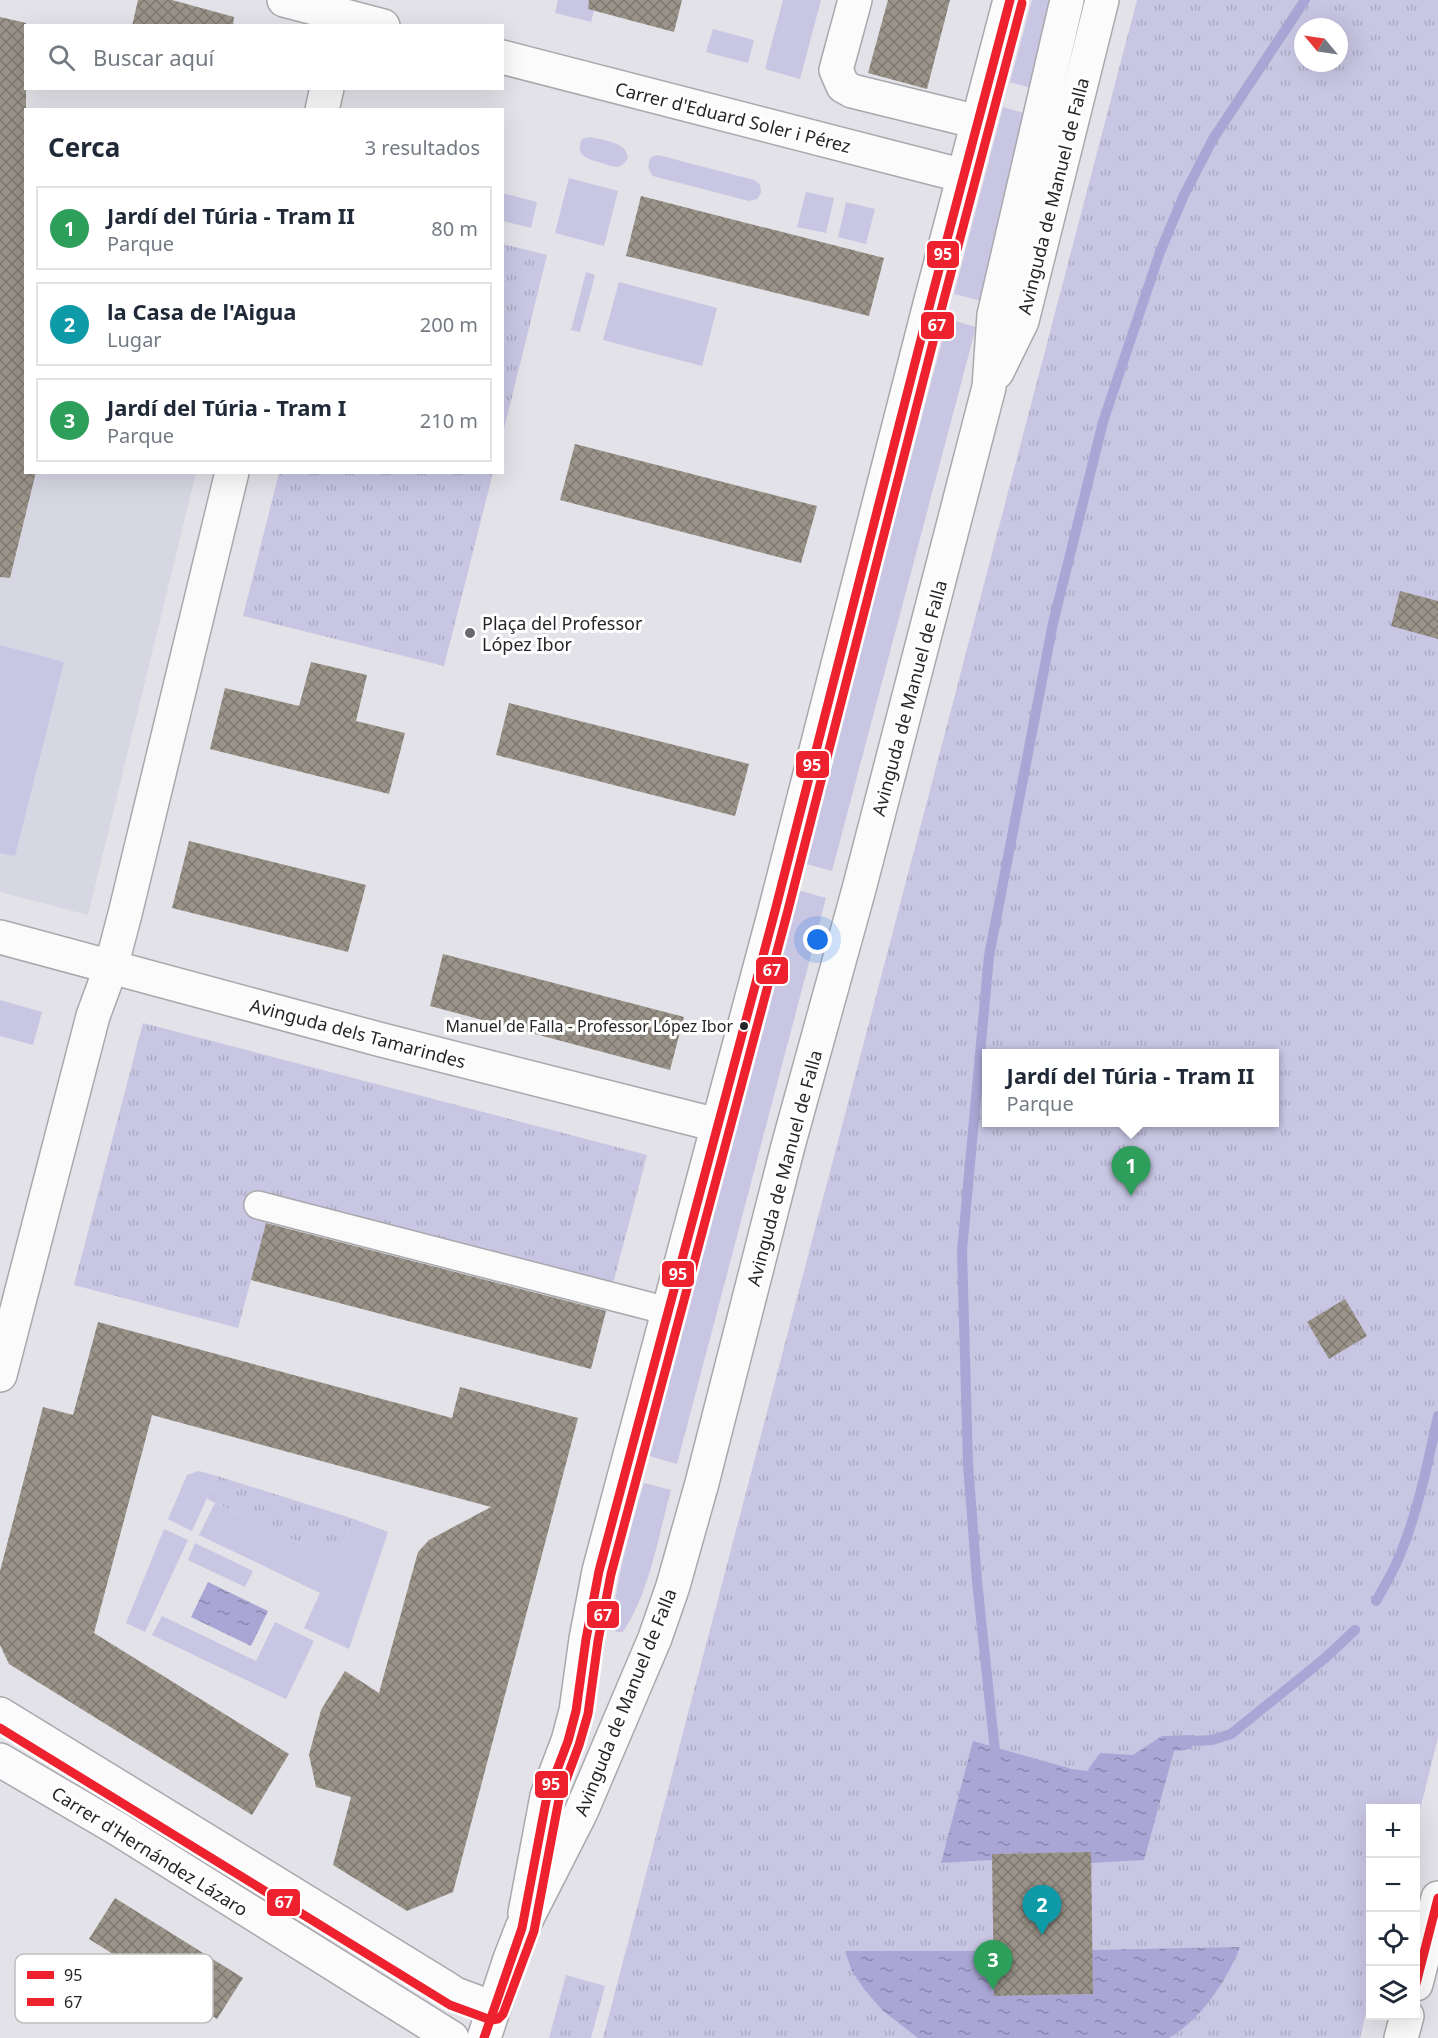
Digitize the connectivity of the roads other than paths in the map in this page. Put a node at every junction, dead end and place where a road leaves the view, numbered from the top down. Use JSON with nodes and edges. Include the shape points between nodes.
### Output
{"nodes":[{"id":1,"x":284,"y":0,"type":"edge"},
{"id":2,"x":855,"y":0,"type":"edge"},
{"id":3,"x":1010,"y":0,"type":"edge"},
{"id":4,"x":1067,"y":0,"type":"edge"},
{"id":5,"x":1102,"y":0,"type":"edge"},
{"id":6,"x":343,"y":21,"type":"edge"},
{"id":7,"x":367,"y":24,"type":"edge"},
{"id":8,"x":504,"y":58,"type":"edge"},
{"id":9,"x":327,"y":90,"type":"edge"},
{"id":10,"x":322,"y":108,"type":"edge"},
{"id":11,"x":978,"y":122,"type":"junction"},
{"id":12,"x":964,"y":176,"type":"junction"},
{"id":13,"x":989,"y":387,"type":"junction"},
{"id":14,"x":232,"y":474,"type":"edge"},
{"id":15,"x":0,"y":937,"type":"edge"},
{"id":16,"x":111,"y":967,"type":"junction"},
{"id":17,"x":717,"y":1125,"type":"junction"},
{"id":18,"x":258,"y":1205,"type":"dead end"},
{"id":19,"x":668,"y":1311,"type":"junction"},
{"id":20,"x":0,"y":1375,"type":"edge"},
{"id":21,"x":0,"y":1714,"type":"edge"},
{"id":22,"x":0,"y":1760,"type":"edge"},
{"id":23,"x":1438,"y":1899,"type":"edge"},
{"id":24,"x":522,"y":1928,"type":"junction"},
{"id":25,"x":1420,"y":1969,"type":"edge"},
{"id":26,"x":1406,"y":2020,"type":"edge"},
{"id":27,"x":488,"y":2023,"type":"edge"},
{"id":28,"x":452,"y":2038,"type":"edge"},
{"id":29,"x":1401,"y":2038,"type":"edge"}],
"edges":[{"from":1,"to":6,"type":"street"},
{"from":2,"to":11,"type":"street","via":[[836,70],[843,86]]},
{"from":3,"to":11,"type":"street","name":"Avinguda de Manuel de Falla"},
{"from":4,"to":13,"type":"street","name":"Avinguda de Manuel de Falla","via":[[994,315]]},
{"from":5,"to":13,"type":"street","name":"Avinguda de Manuel de Falla","via":[[1022,321]]},
{"from":6,"to":7,"type":"street"},
{"from":8,"to":12,"type":"street","name":"Carrer d'Eduard Soler i Pérez"},
{"from":9,"to":10,"type":"street"},
{"from":11,"to":12,"type":"street","name":"Avinguda de Manuel de Falla"},
{"from":12,"to":17,"type":"street","name":"Avinguda de Manuel de Falla"},
{"from":13,"to":24,"type":"street","name":"Avinguda de Manuel de Falla","via":[[673,1586],[581,1812]]},
{"from":14,"to":16,"type":"street"},
{"from":15,"to":16,"type":"street","name":"Avinguda dels Tamarindes"},
{"from":16,"to":17,"type":"street","name":"Avinguda dels Tamarindes"},
{"from":16,"to":20,"type":"street","via":[[93,1016]]},
{"from":17,"to":19,"type":"street","name":"Avinguda de Manuel de Falla"},
{"from":18,"to":19,"type":"street"},
{"from":19,"to":24,"type":"street","name":"Avinguda de Manuel de Falla","via":[[600,1571],[576,1711],[547,1796]]},
{"from":21,"to":27,"type":"street","via":[[449,1990]]},
{"from":22,"to":28,"type":"street","name":"Carrer d'Hernández Lázaro"},
{"from":23,"to":25,"type":"street"},
{"from":24,"to":27,"type":"street","name":"Avinguda de Manuel de Falla"},
{"from":26,"to":29,"type":"street"}]}
